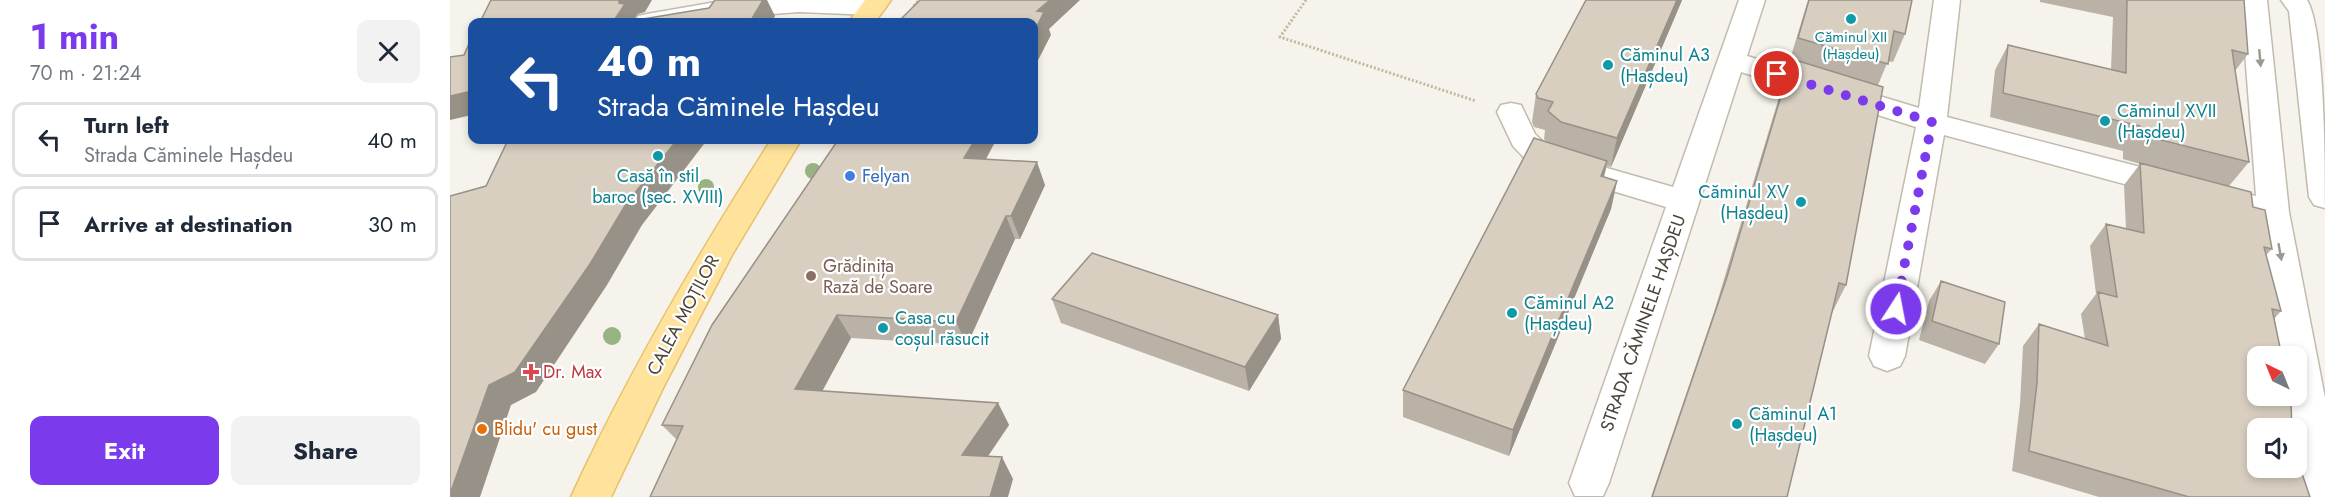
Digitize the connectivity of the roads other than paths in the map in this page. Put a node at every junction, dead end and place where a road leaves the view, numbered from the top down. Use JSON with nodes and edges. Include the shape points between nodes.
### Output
{"nodes":[{"id":1,"x":1752,"y":0,"type":"edge"},
{"id":2,"x":1947,"y":0,"type":"edge"},
{"id":3,"x":2254,"y":0,"type":"edge"},
{"id":4,"x":2294,"y":0,"type":"edge"},
{"id":5,"x":871,"y":10,"type":"edge"},
{"id":6,"x":670,"y":18,"type":"edge"},
{"id":7,"x":1733,"y":61,"type":"junction"},
{"id":8,"x":1511,"y":112,"type":"road end"},
{"id":9,"x":1932,"y":122,"type":"junction"},
{"id":10,"x":784,"y":144,"type":"edge"},
{"id":11,"x":2325,"y":197,"type":"edge"},
{"id":12,"x":1684,"y":201,"type":"junction"},
{"id":13,"x":2273,"y":212,"type":"junction"},
{"id":14,"x":1887,"y":356,"type":"dead end"},
{"id":15,"x":1589,"y":483,"type":"dead end"},
{"id":16,"x":591,"y":497,"type":"edge"},
{"id":17,"x":2324,"y":497,"type":"edge"}],
"edges":[{"from":1,"to":7,"type":"street","name":"STRADA CĂMINELE HAȘDEU"},
{"from":2,"to":9,"type":"street"},
{"from":3,"to":13,"type":"street","one_way":true},
{"from":4,"to":11,"type":"street","via":[[2302,10]]},
{"from":5,"to":6,"type":"street","via":[[799,4]]},
{"from":7,"to":9,"type":"street"},
{"from":7,"to":12,"type":"street","name":"STRADA CĂMINELE HAȘDEU"},
{"from":8,"to":12,"type":"street","via":[[1522,139],[1544,160]]},
{"from":9,"to":13,"type":"street"},
{"from":9,"to":14,"type":"street"},
{"from":10,"to":16,"type":"main road","name":"CALEA MOȚILOR","via":[[717,251]]},
{"from":12,"to":15,"type":"street","name":"STRADA CĂMINELE HAȘDEU"},
{"from":13,"to":17,"type":"street","one_way":true}]}
